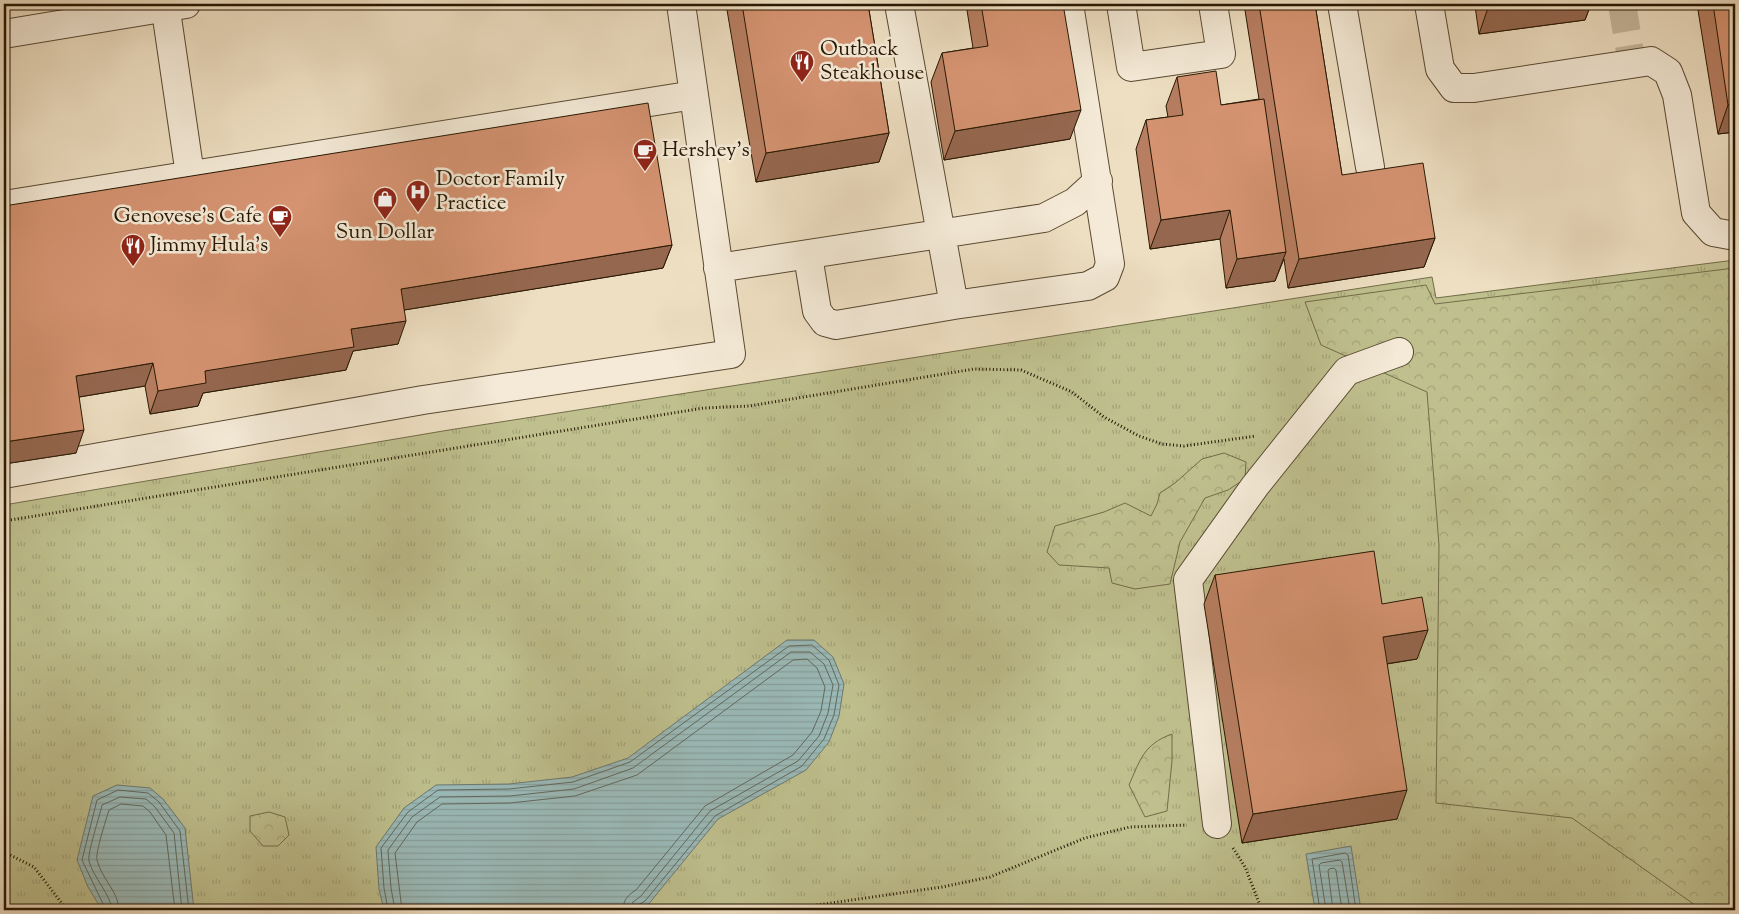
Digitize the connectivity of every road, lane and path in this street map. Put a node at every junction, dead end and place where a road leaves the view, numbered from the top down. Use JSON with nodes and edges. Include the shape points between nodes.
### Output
{"nodes":[{"id":1,"x":681,"y":4,"type":"edge"},
{"id":2,"x":899,"y":4,"type":"edge"},
{"id":3,"x":1069,"y":4,"type":"edge"},
{"id":4,"x":1121,"y":4,"type":"edge"},
{"id":5,"x":1213,"y":4,"type":"edge"},
{"id":6,"x":1342,"y":4,"type":"edge"},
{"id":7,"x":1429,"y":4,"type":"edge"},
{"id":8,"x":172,"y":5,"type":"edge"},
{"id":9,"x":4,"y":34,"type":"edge"},
{"id":10,"x":694,"y":95,"type":"junction"},
{"id":11,"x":1370,"y":167,"type":"dead end"},
{"id":12,"x":190,"y":176,"type":"junction"},
{"id":13,"x":1098,"y":181,"type":"junction"},
{"id":14,"x":4,"y":205,"type":"edge"},
{"id":15,"x":942,"y":235,"type":"junction"},
{"id":16,"x":1735,"y":236,"type":"edge"},
{"id":17,"x":808,"y":256,"type":"junction"},
{"id":18,"x":718,"y":268,"type":"junction"},
{"id":19,"x":954,"y":305,"type":"junction"},
{"id":20,"x":1399,"y":352,"type":"dead end"},
{"id":21,"x":1298,"y":431,"type":"junction"},
{"id":22,"x":4,"y":474,"type":"edge"},
{"id":23,"x":4,"y":521,"type":"edge"},
{"id":24,"x":1217,"y":824,"type":"junction"},
{"id":25,"x":4,"y":852,"type":"edge"},
{"id":26,"x":68,"y":910,"type":"edge"},
{"id":27,"x":782,"y":910,"type":"edge"},
{"id":28,"x":1262,"y":910,"type":"edge"}],
"edges":[{"from":1,"to":10,"type":"lane"},
{"from":2,"to":15,"type":"lane"},
{"from":3,"to":13,"type":"lane"},
{"from":4,"to":5,"type":"lane","via":[[1131,67],[1221,54]]},
{"from":6,"to":11,"type":"lane"},
{"from":7,"to":16,"type":"lane","via":[[1440,69],[1454,88],[1474,88],[1651,61],[1668,72],[1677,95],[1696,213],[1713,232]]},
{"from":8,"to":9,"type":"lane"},
{"from":8,"to":12,"type":"lane"},
{"from":10,"to":12,"type":"lane"},
{"from":10,"to":18,"type":"lane"},
{"from":12,"to":14,"type":"lane"},
{"from":13,"to":15,"type":"lane","via":[[1075,202],[1044,218]]},
{"from":13,"to":19,"type":"lane","via":[[1110,264],[1104,277],[1088,286]]},
{"from":15,"to":17,"type":"lane"},
{"from":15,"to":19,"type":"lane"},
{"from":17,"to":18,"type":"lane"},
{"from":17,"to":19,"type":"lane","via":[[817,311],[824,322],[836,325]]},
{"from":18,"to":22,"type":"lane","via":[[731,354],[423,400]]},
{"from":20,"to":21,"type":"lane","via":[[1347,371]]},
{"from":21,"to":23,"type":"path","via":[[1184,446],[1162,444],[1104,418],[1072,392],[1021,370],[974,369],[749,406],[704,408]]},
{"from":21,"to":24,"type":"lane","via":[[1254,486],[1188,580]]},
{"from":24,"to":27,"type":"path","via":[[1130,827],[1084,838],[990,877]]},
{"from":24,"to":28,"type":"path","via":[[1245,867]]},
{"from":25,"to":26,"type":"path","via":[[34,866]]}]}
